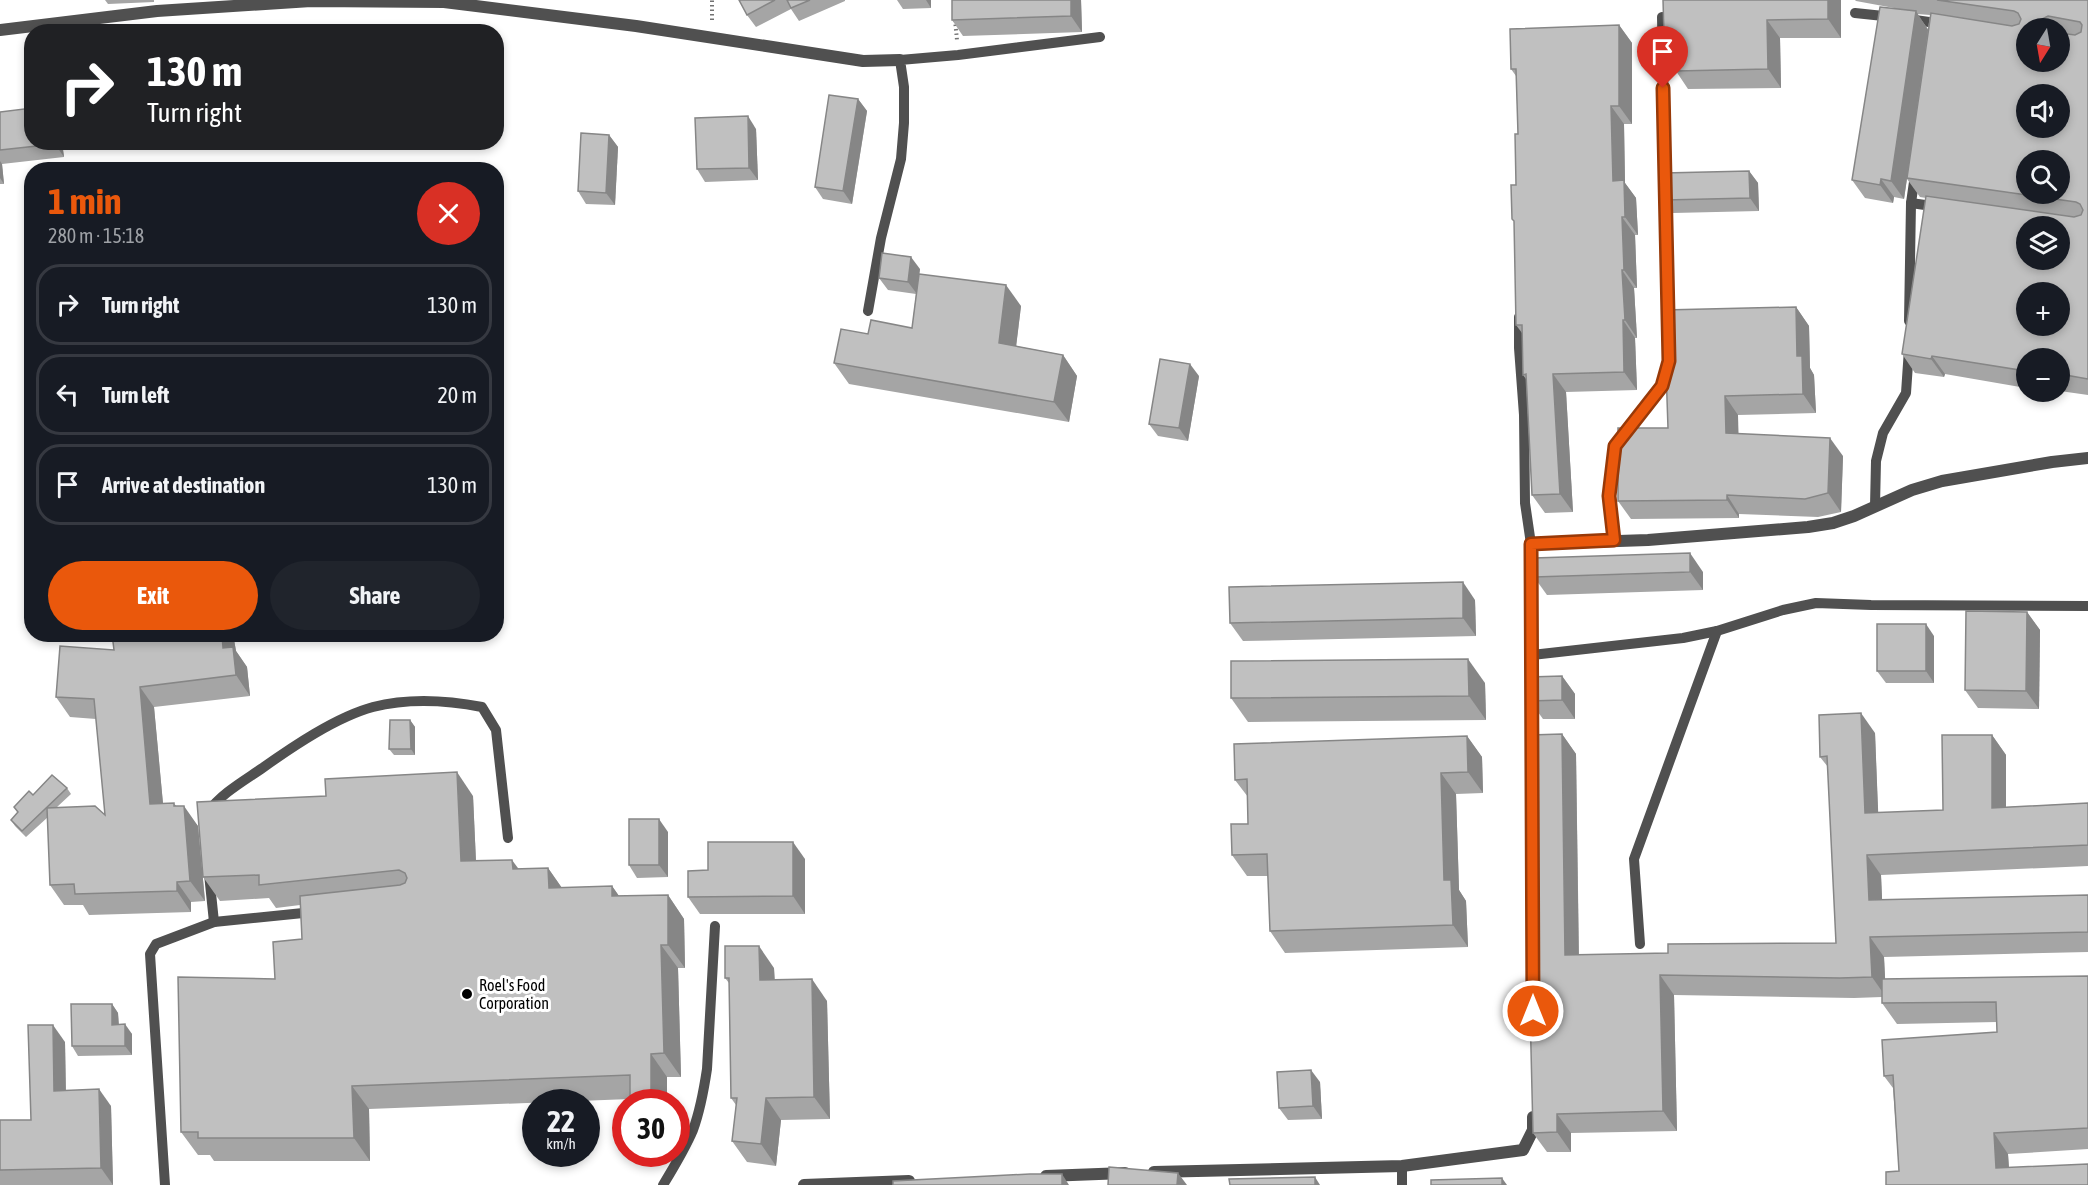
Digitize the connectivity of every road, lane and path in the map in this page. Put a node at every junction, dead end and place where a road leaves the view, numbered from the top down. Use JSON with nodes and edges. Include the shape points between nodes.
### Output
{"nodes":[{"id":1,"x":954,"y":11,"type":"edge"},
{"id":2,"x":1855,"y":13,"type":"dead end"},
{"id":3,"x":1662,"y":17,"type":"edge"},
{"id":4,"x":50,"y":24,"type":"edge"},
{"id":5,"x":1959,"y":26,"type":"edge"},
{"id":6,"x":24,"y":27,"type":"edge"},
{"id":7,"x":0,"y":30,"type":"edge"},
{"id":8,"x":1100,"y":37,"type":"dead end"},
{"id":9,"x":958,"y":55,"type":"junction"},
{"id":10,"x":900,"y":60,"type":"junction"},
{"id":11,"x":1916,"y":169,"type":"edge"},
{"id":12,"x":1911,"y":203,"type":"junction"},
{"id":13,"x":1946,"y":208,"type":"edge"},
{"id":14,"x":1519,"y":300,"type":"edge"},
{"id":15,"x":868,"y":311,"type":"dead end"},
{"id":16,"x":1668,"y":337,"type":"edge"},
{"id":17,"x":1669,"y":349,"type":"edge"},
{"id":18,"x":2088,"y":458,"type":"edge"},
{"id":19,"x":1875,"y":506,"type":"junction"},
{"id":20,"x":1614,"y":540,"type":"junction"},
{"id":21,"x":1531,"y":544,"type":"junction"},
{"id":22,"x":2088,"y":606,"type":"edge"},
{"id":23,"x":1717,"y":631,"type":"junction"},
{"id":24,"x":1532,"y":655,"type":"junction"},
{"id":25,"x":1532,"y":762,"type":"edge"},
{"id":26,"x":1532,"y":797,"type":"edge"},
{"id":27,"x":206,"y":825,"type":"edge"},
{"id":28,"x":508,"y":838,"type":"dead end"},
{"id":29,"x":208,"y":867,"type":"edge"},
{"id":30,"x":321,"y":911,"type":"edge"},
{"id":31,"x":214,"y":922,"type":"junction"},
{"id":32,"x":715,"y":926,"type":"dead end"},
{"id":33,"x":1640,"y":944,"type":"dead end"},
{"id":34,"x":1533,"y":1000,"type":"edge"},
{"id":35,"x":1533,"y":1107,"type":"edge"},
{"id":36,"x":1402,"y":1166,"type":"junction"},
{"id":37,"x":1031,"y":1176,"type":"edge"},
{"id":38,"x":1103,"y":1179,"type":"edge"},
{"id":39,"x":923,"y":1180,"type":"edge"},
{"id":40,"x":165,"y":1185,"type":"edge"},
{"id":41,"x":663,"y":1185,"type":"edge"},
{"id":42,"x":804,"y":1185,"type":"edge"},
{"id":43,"x":1402,"y":1185,"type":"edge"}],
"edges":[{"from":1,"to":9,"type":"path"},
{"from":2,"to":5,"type":"lane","via":[[1936,28]]},
{"from":3,"to":16,"type":"lane"},
{"from":4,"to":10,"type":"street","via":[[157,11],[311,1],[444,2],[636,26],[863,61]]},
{"from":6,"to":7,"type":"street"},
{"from":8,"to":9,"type":"lane"},
{"from":9,"to":10,"type":"lane"},
{"from":10,"to":15,"type":"lane","via":[[904,87],[901,159]]},
{"from":11,"to":12,"type":"lane"},
{"from":12,"to":13,"type":"lane"},
{"from":12,"to":19,"type":"lane","via":[[1906,393],[1883,433],[1876,461]]},
{"from":14,"to":21,"type":"lane","via":[[1525,503]]},
{"from":17,"to":20,"type":"lane","via":[[1662,386],[1615,446],[1609,496]]},
{"from":18,"to":19,"type":"street","via":[[1942,482]]},
{"from":19,"to":20,"type":"street","via":[[1833,523],[1736,534]]},
{"from":20,"to":21,"type":"street"},
{"from":21,"to":24,"type":"street"},
{"from":22,"to":23,"type":"lane","via":[[1816,603]]},
{"from":23,"to":24,"type":"lane"},
{"from":23,"to":33,"type":"lane","via":[[1634,859]]},
{"from":24,"to":25,"type":"street"},
{"from":26,"to":34,"type":"street"},
{"from":27,"to":28,"type":"lane","via":[[205,815],[215,801],[347,716],[373,707],[446,701],[482,707],[496,730]]},
{"from":29,"to":31,"type":"lane"},
{"from":30,"to":31,"type":"lane"},
{"from":31,"to":40,"type":"lane","via":[[156,944],[150,954]]},
{"from":32,"to":41,"type":"lane","via":[[704,1089],[693,1130]]},
{"from":35,"to":36,"type":"street","via":[[1533,1130],[1524,1150]]},
{"from":36,"to":38,"type":"street"},
{"from":36,"to":43,"type":"lane"},
{"from":37,"to":38,"type":"street"},
{"from":39,"to":42,"type":"street"}]}
